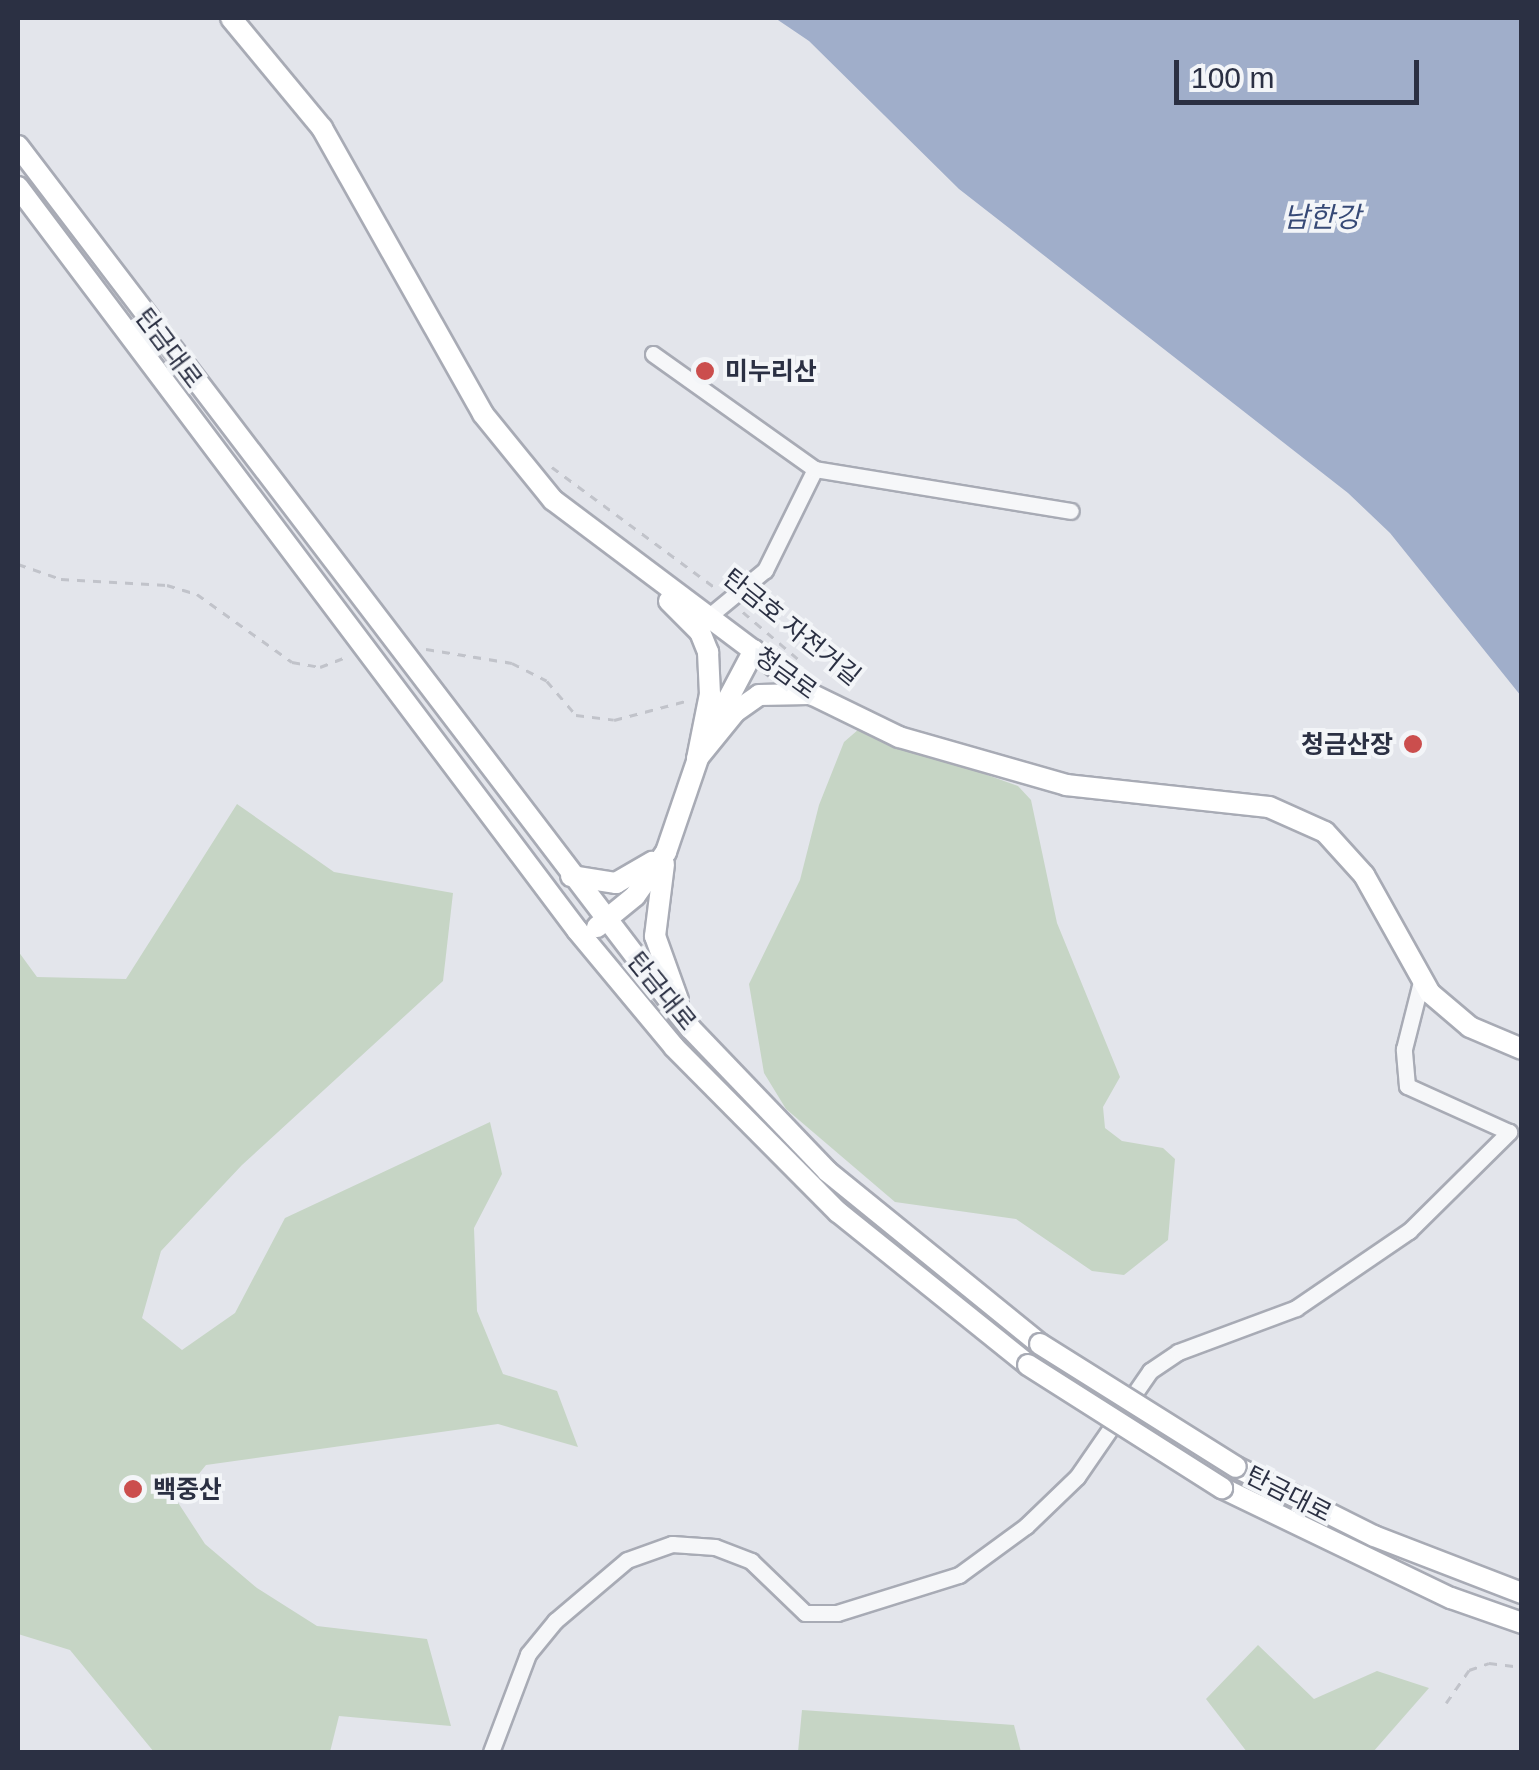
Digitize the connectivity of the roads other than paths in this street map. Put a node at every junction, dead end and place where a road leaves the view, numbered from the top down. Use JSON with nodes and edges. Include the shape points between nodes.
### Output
{"nodes":[{"id":1,"x":231,"y":18,"type":"edge"},
{"id":2,"x":18,"y":146,"type":"edge"},
{"id":3,"x":18,"y":186,"type":"edge"},
{"id":4,"x":653,"y":354,"type":"dead end"},
{"id":5,"x":815,"y":470,"type":"junction"},
{"id":6,"x":1071,"y":511,"type":"dead end"},
{"id":7,"x":629,"y":560,"type":"junction"},
{"id":8,"x":708,"y":617,"type":"junction"},
{"id":9,"x":754,"y":650,"type":"junction"},
{"id":10,"x":813,"y":695,"type":"junction"},
{"id":11,"x":697,"y":760,"type":"junction"},
{"id":12,"x":666,"y":852,"type":"junction"},
{"id":13,"x":571,"y":876,"type":"junction"},
{"id":14,"x":606,"y":920,"type":"junction"},
{"id":15,"x":583,"y":937,"type":"junction"},
{"id":16,"x":1421,"y":982,"type":"junction"},
{"id":17,"x":691,"y":1029,"type":"junction"},
{"id":18,"x":1522,"y":1050,"type":"edge"},
{"id":19,"x":1515,"y":1133,"type":"edge"},
{"id":20,"x":1522,"y":1593,"type":"edge"},
{"id":21,"x":1522,"y":1623,"type":"edge"},
{"id":22,"x":492,"y":1752,"type":"edge"}],
"edges":[{"from":1,"to":7,"type":"main road","name":"청금로","via":[[322,128],[509,452],[553,500]]},
{"from":2,"to":13,"type":"main road","name":"탄금대로"},
{"from":3,"to":15,"type":"main road","name":"탄금대로"},
{"from":4,"to":5,"type":"street"},
{"from":5,"to":6,"type":"street"},
{"from":5,"to":8,"type":"street","via":[[766,570]]},
{"from":7,"to":8,"type":"main road","name":"청금로"},
{"from":7,"to":11,"type":"main road","via":[[700,632],[710,694]]},
{"from":8,"to":9,"type":"main road","name":"청금로"},
{"from":9,"to":10,"type":"main road","name":"청금로"},
{"from":9,"to":11,"type":"main road"},
{"from":10,"to":11,"type":"main road","via":[[759,695],[735,712]]},
{"from":10,"to":16,"type":"main road","name":"청금로","via":[[900,737],[1011,774],[1237,801],[1295,816],[1348,852]]},
{"from":11,"to":12,"type":"main road"},
{"from":12,"to":13,"type":"main road","via":[[629,880],[597,884]]},
{"from":12,"to":14,"type":"main road","via":[[635,896]]},
{"from":12,"to":17,"type":"main road","via":[[655,936]]},
{"from":13,"to":14,"type":"main road","name":"탄금대로"},
{"from":14,"to":15,"type":"main road"},
{"from":14,"to":17,"type":"main road","name":"탄금대로"},
{"from":15,"to":21,"type":"main road","name":"탄금대로","bridge":true,"via":[[749,1128],[926,1290],[1222,1488],[1435,1590]]},
{"from":16,"to":18,"type":"main road","name":"청금로","via":[[1470,1027]]},
{"from":16,"to":19,"type":"street","via":[[1404,1049],[1407,1086]]},
{"from":17,"to":20,"type":"main road","name":"탄금대로","bridge":true,"via":[[827,1172],[1040,1344],[1236,1466],[1374,1536]]},
{"from":19,"to":22,"type":"street","via":[[1409,1231],[1310,1299],[1178,1352],[1150,1371],[1077,1477],[1026,1526],[959,1575],[837,1614],[806,1613],[750,1560],[715,1547],[672,1544],[627,1560],[555,1621],[528,1654]]}]}
